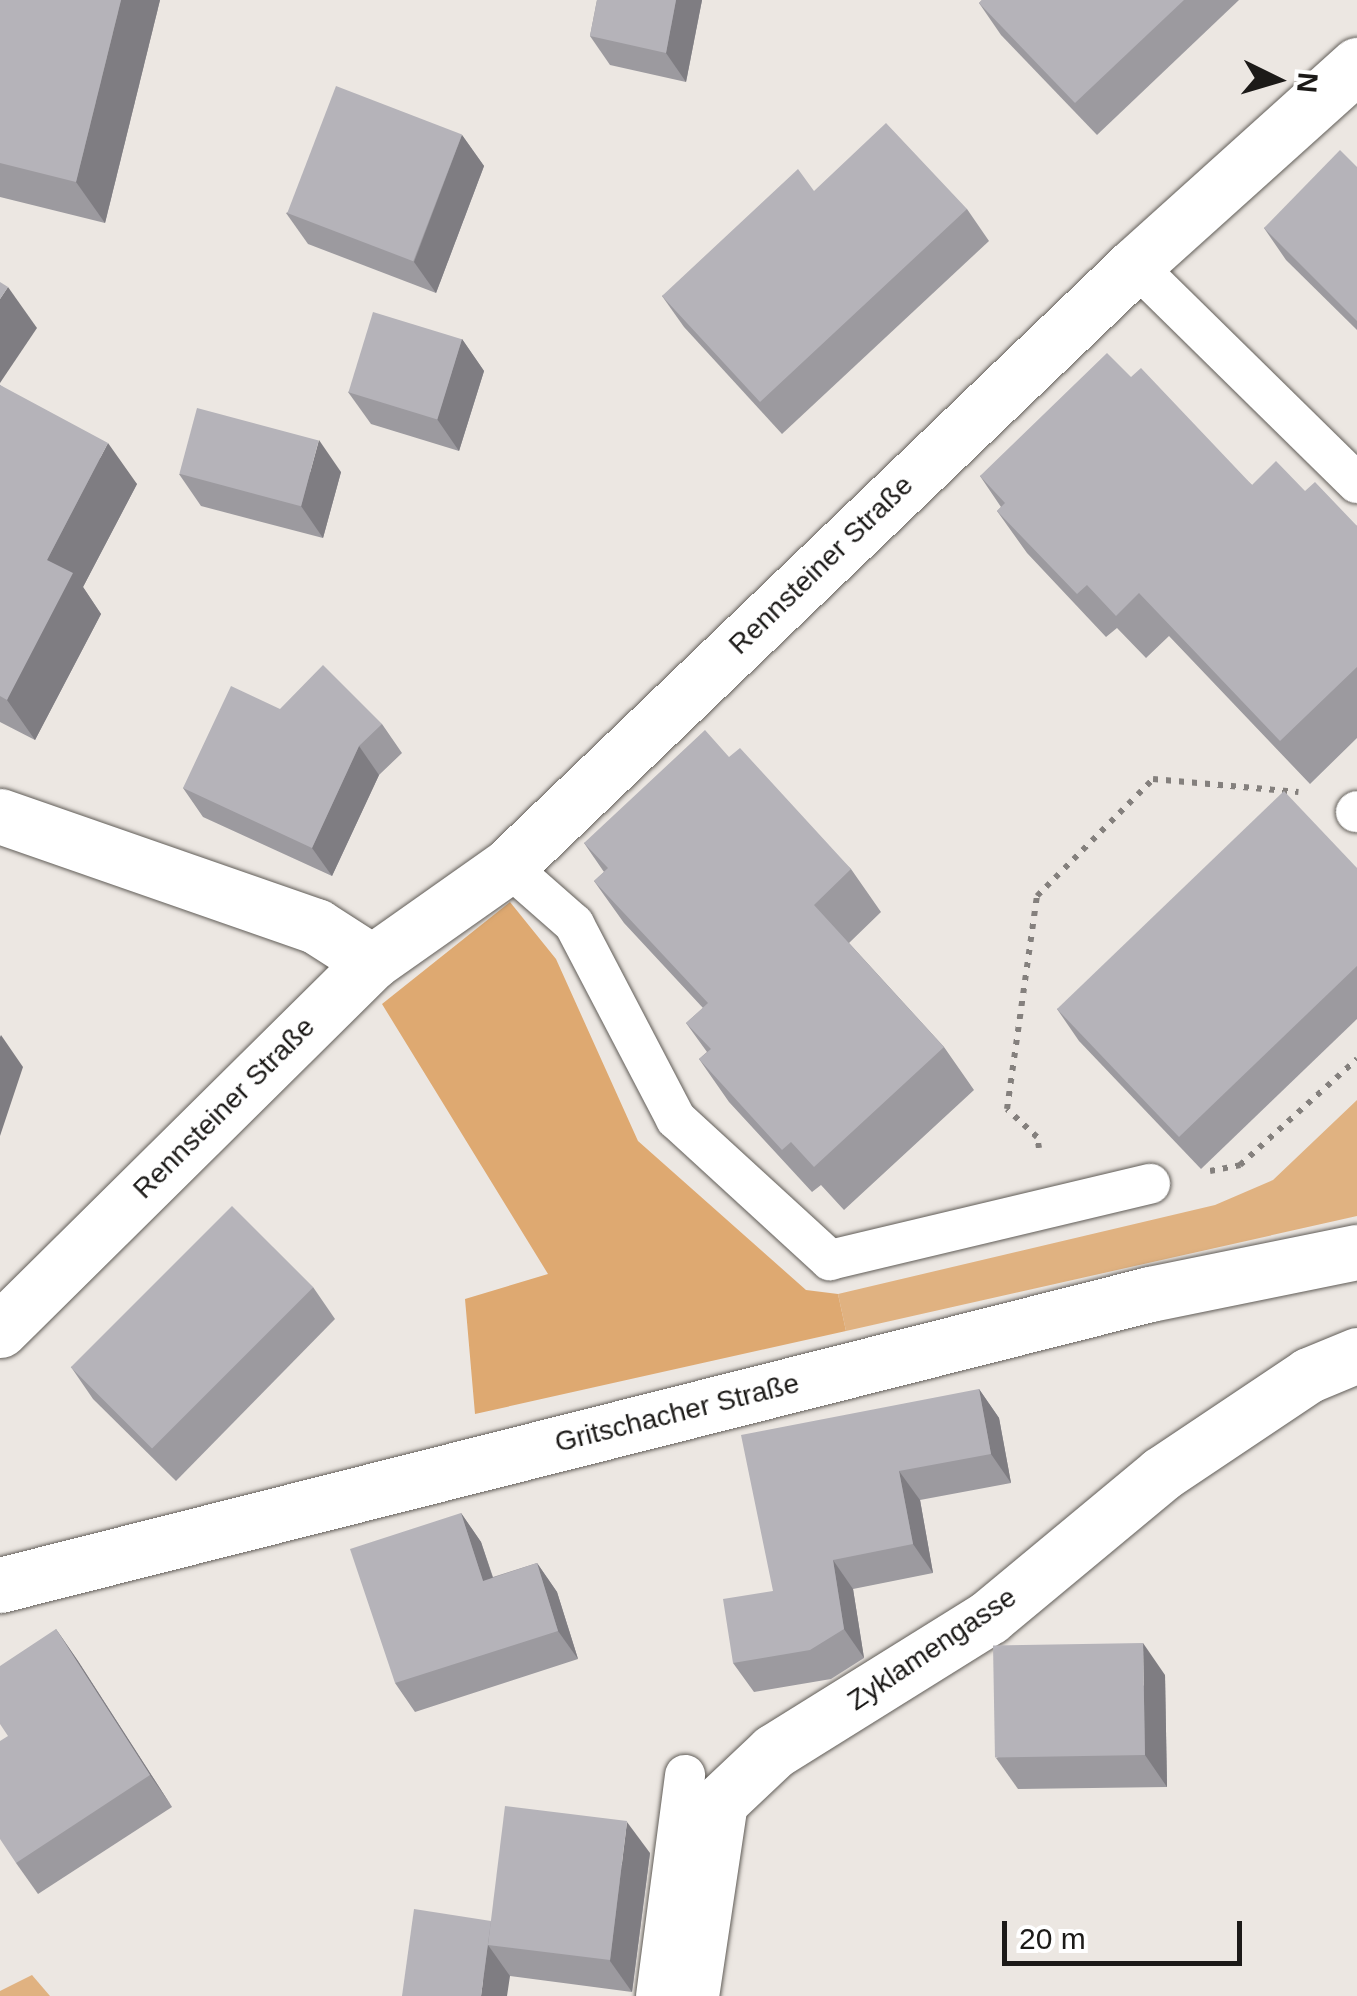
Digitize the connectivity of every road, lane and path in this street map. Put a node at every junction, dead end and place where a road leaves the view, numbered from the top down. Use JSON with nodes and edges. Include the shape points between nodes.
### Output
{"nodes":[{"id":1,"x":1357,"y":65,"type":"edge"},
{"id":2,"x":1135,"y":265,"type":"junction"},
{"id":3,"x":1357,"y":483,"type":"edge"},
{"id":4,"x":1356,"y":812,"type":"edge"},
{"id":5,"x":0,"y":816,"type":"edge"},
{"id":6,"x":508,"y":866,"type":"junction"},
{"id":7,"x":372,"y":962,"type":"junction"},
{"id":8,"x":1357,"y":1059,"type":"edge"},
{"id":9,"x":1150,"y":1184,"type":"joint"},
{"id":10,"x":1047,"y":1208,"type":"junction"},
{"id":11,"x":1357,"y":1252,"type":"edge"},
{"id":12,"x":0,"y":1330,"type":"edge"},
{"id":13,"x":1357,"y":1355,"type":"edge"},
{"id":14,"x":0,"y":1585,"type":"edge"},
{"id":15,"x":685,"y":1775,"type":"dead end"},
{"id":16,"x":656,"y":1996,"type":"edge"},
{"id":17,"x":691,"y":1996,"type":"edge"}],
"edges":[{"from":1,"to":2,"type":"street","name":"Rennsteiner Straße"},
{"from":2,"to":3,"type":"lane"},
{"from":2,"to":6,"type":"street","name":"Rennsteiner Straße"},
{"from":4,"to":10,"type":"path","via":[[1340,796],[1153,779],[1037,896],[1008,1110],[1037,1137]]},
{"from":5,"to":7,"type":"street","via":[[316,926]]},
{"from":6,"to":7,"type":"street","name":"Rennsteiner Straße"},
{"from":6,"to":10,"type":"lane","via":[[574,924],[676,1119],[830,1260]]},
{"from":7,"to":12,"type":"street","name":"Rennsteiner Straße"},
{"from":8,"to":9,"type":"path","via":[[1240,1165]]},
{"from":9,"to":10,"type":"lane"},
{"from":11,"to":14,"type":"street","name":"Gritschacher Straße","via":[[1150,1294]]},
{"from":13,"to":17,"type":"street","name":"Zyklamengasse","via":[[1309,1374],[1161,1474],[988,1616],[774,1752],[720,1802]]},
{"from":15,"to":16,"type":"lane"}]}
